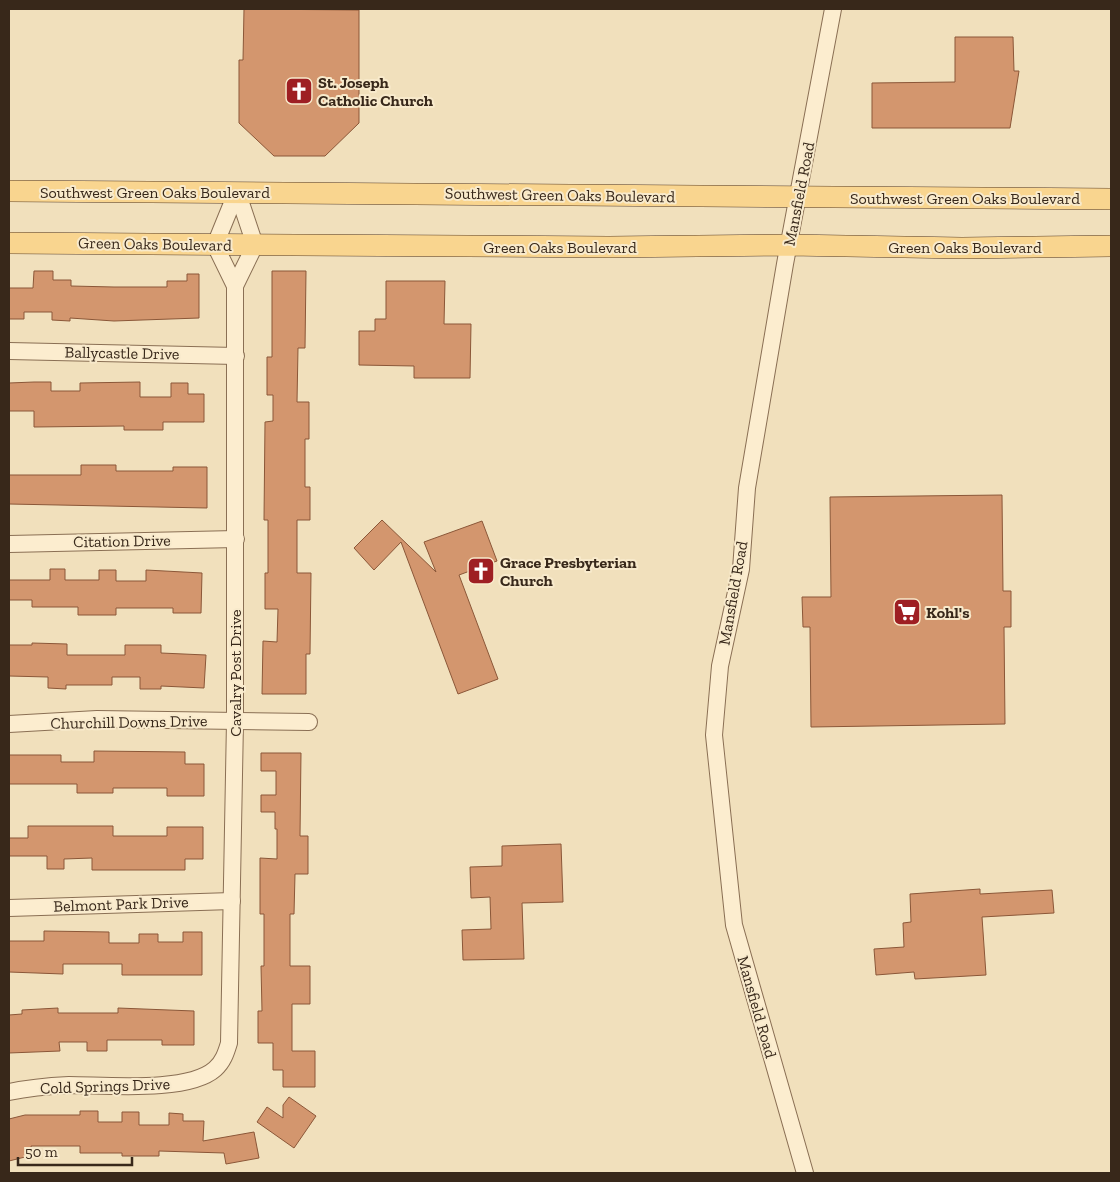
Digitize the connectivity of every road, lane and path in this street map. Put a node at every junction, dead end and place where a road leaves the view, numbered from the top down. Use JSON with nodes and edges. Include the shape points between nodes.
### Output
{"nodes":[{"id":1,"x":833,"y":9,"type":"edge"},
{"id":2,"x":9,"y":191,"type":"edge"},
{"id":3,"x":237,"y":191,"type":"junction"},
{"id":4,"x":798,"y":197,"type":"junction"},
{"id":5,"x":1111,"y":199,"type":"edge"},
{"id":6,"x":9,"y":243,"type":"edge"},
{"id":7,"x":215,"y":245,"type":"junction"},
{"id":8,"x":254,"y":245,"type":"junction"},
{"id":9,"x":789,"y":245,"type":"junction"},
{"id":10,"x":1111,"y":246,"type":"edge"},
{"id":11,"x":235,"y":286,"type":"junction"},
{"id":12,"x":9,"y":352,"type":"edge"},
{"id":13,"x":236,"y":356,"type":"junction"},
{"id":14,"x":236,"y":539,"type":"junction"},
{"id":15,"x":9,"y":544,"type":"edge"},
{"id":16,"x":235,"y":721,"type":"junction"},
{"id":17,"x":309,"y":722,"type":"dead end"},
{"id":18,"x":9,"y":724,"type":"edge"},
{"id":19,"x":232,"y":901,"type":"junction"},
{"id":20,"x":9,"y":908,"type":"edge"},
{"id":21,"x":224,"y":1059,"type":"joint"},
{"id":22,"x":9,"y":1092,"type":"edge"},
{"id":23,"x":805,"y":1173,"type":"edge"}],
"edges":[{"from":1,"to":4,"type":"street","name":"Mansfield Road"},
{"from":2,"to":3,"type":"main road","name":"Southwest Green Oaks Boulevard"},
{"from":3,"to":4,"type":"main road","name":"Southwest Green Oaks Boulevard"},
{"from":3,"to":7,"type":"street"},
{"from":3,"to":8,"type":"street"},
{"from":4,"to":5,"type":"main road","name":"Southwest Green Oaks Boulevard"},
{"from":4,"to":9,"type":"street","name":"Mansfield Road"},
{"from":6,"to":7,"type":"main road","name":"Green Oaks Boulevard"},
{"from":7,"to":8,"type":"main road","name":"Green Oaks Boulevard"},
{"from":7,"to":11,"type":"street","name":"Cavalry Post Drive"},
{"from":8,"to":9,"type":"main road","name":"Green Oaks Boulevard"},
{"from":8,"to":11,"type":"street","name":"Cavalry Post Drive"},
{"from":9,"to":10,"type":"main road","name":"Green Oaks Boulevard"},
{"from":9,"to":23,"type":"street","name":"Mansfield Road","via":[[747,488],[741,569],[720,666],[714,736],[734,925]]},
{"from":11,"to":13,"type":"street","name":"Cavalry Post Drive"},
{"from":12,"to":13,"type":"street","name":"Ballycastle Drive"},
{"from":13,"to":14,"type":"street","name":"Cavalry Post Drive"},
{"from":14,"to":15,"type":"street","name":"Citation Drive"},
{"from":14,"to":16,"type":"street","name":"Cavalry Post Drive"},
{"from":16,"to":17,"type":"street","name":"Churchill Downs Drive"},
{"from":16,"to":18,"type":"street","name":"Churchill Downs Drive","via":[[97,719]]},
{"from":16,"to":19,"type":"street","name":"Cavalry Post Drive"},
{"from":19,"to":20,"type":"street","name":"Belmont Park Drive"},
{"from":19,"to":21,"type":"street","name":"Cavalry Post Drive","via":[[229,1043]]},
{"from":21,"to":22,"type":"street","name":"Cold Springs Drive","via":[[214,1070],[175,1085],[66,1086]]}]}
